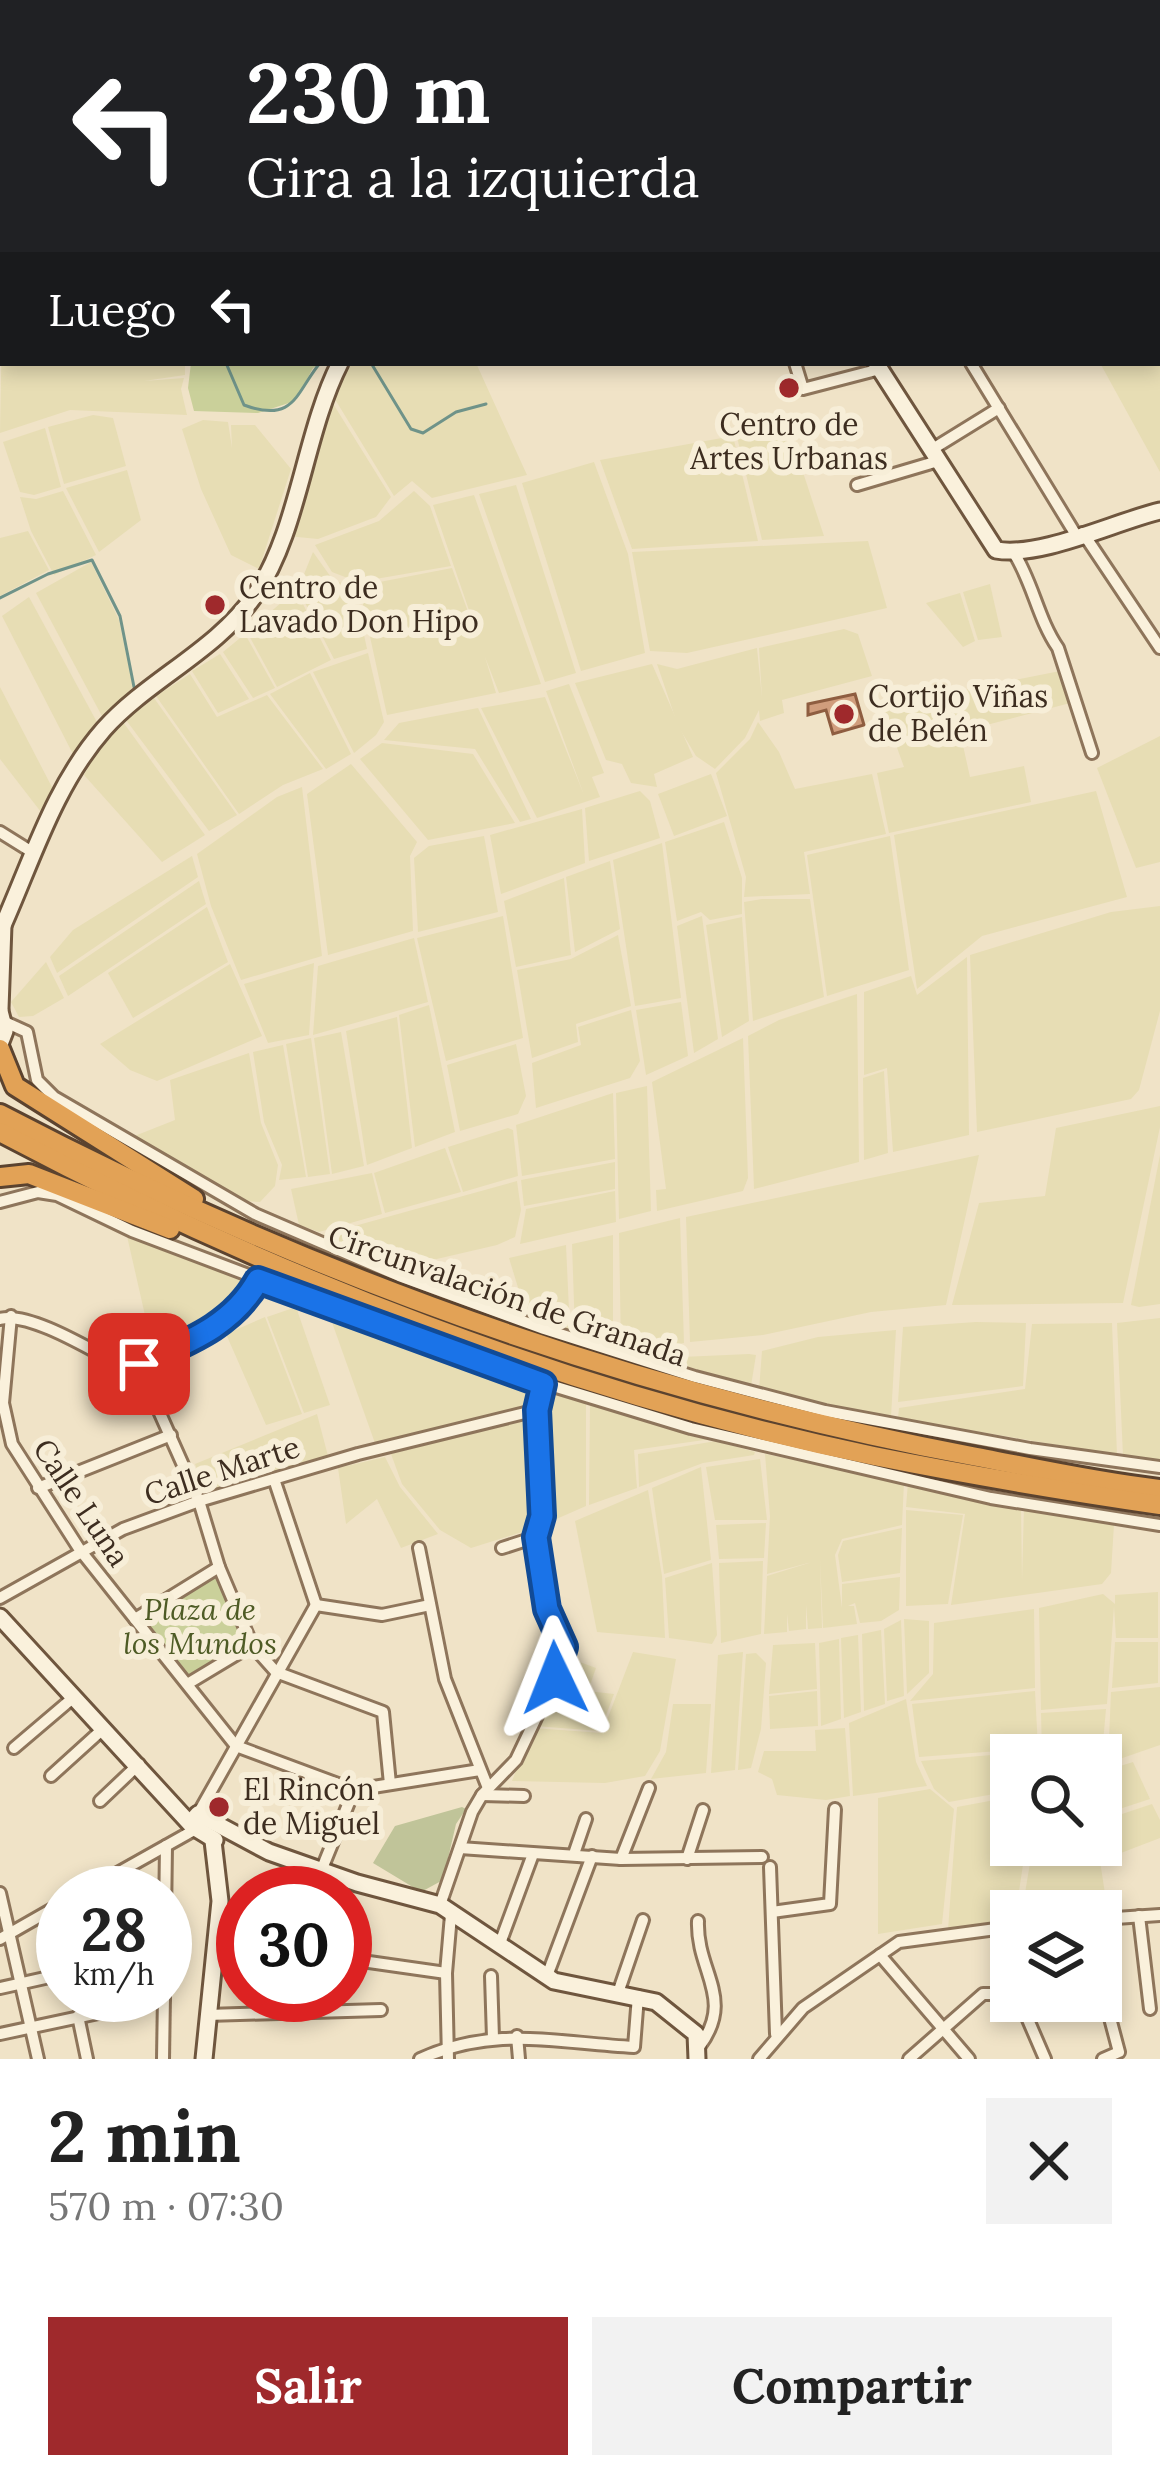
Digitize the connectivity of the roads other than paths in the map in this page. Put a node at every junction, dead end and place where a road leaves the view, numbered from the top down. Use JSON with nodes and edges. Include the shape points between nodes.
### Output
{"nodes":[{"id":1,"x":339,"y":366,"type":"edge"},
{"id":2,"x":796,"y":366,"type":"edge"},
{"id":3,"x":878,"y":366,"type":"edge"},
{"id":4,"x":973,"y":366,"type":"edge"},
{"id":5,"x":999,"y":409,"type":"junction"},
{"id":6,"x":934,"y":456,"type":"junction"},
{"id":7,"x":856,"y":485,"type":"dead end"},
{"id":8,"x":1160,"y":511,"type":"edge"},
{"id":9,"x":1079,"y":534,"type":"junction"},
{"id":10,"x":1014,"y":553,"type":"junction"},
{"id":11,"x":1160,"y":648,"type":"edge"},
{"id":12,"x":1092,"y":753,"type":"dead end"},
{"id":13,"x":0,"y":832,"type":"edge"},
{"id":14,"x":32,"y":852,"type":"junction"},
{"id":15,"x":3,"y":920,"type":"edge"},
{"id":16,"x":2,"y":1014,"type":"edge"},
{"id":17,"x":0,"y":1047,"type":"edge"},
{"id":18,"x":0,"y":1114,"type":"edge"},
{"id":19,"x":0,"y":1132,"type":"edge"},
{"id":20,"x":0,"y":1177,"type":"edge"},
{"id":21,"x":0,"y":1202,"type":"edge"},
{"id":22,"x":242,"y":1232,"type":"junction"},
{"id":23,"x":280,"y":1265,"type":"junction"},
{"id":24,"x":258,"y":1280,"type":"junction"},
{"id":25,"x":5,"y":1317,"type":"edge"},
{"id":26,"x":139,"y":1364,"type":"junction"},
{"id":27,"x":543,"y":1384,"type":"junction"},
{"id":28,"x":537,"y":1410,"type":"junction"},
{"id":29,"x":171,"y":1435,"type":"junction"},
{"id":30,"x":1160,"y":1467,"type":"edge"},
{"id":31,"x":274,"y":1479,"type":"junction"},
{"id":32,"x":38,"y":1488,"type":"junction"},
{"id":33,"x":1160,"y":1489,"type":"edge"},
{"id":34,"x":200,"y":1502,"type":"junction"},
{"id":35,"x":1160,"y":1505,"type":"edge"},
{"id":36,"x":1160,"y":1525,"type":"edge"},
{"id":37,"x":536,"y":1537,"type":"junction"},
{"id":38,"x":419,"y":1548,"type":"dead end"},
{"id":39,"x":502,"y":1548,"type":"dead end"},
{"id":40,"x":80,"y":1550,"type":"junction"},
{"id":41,"x":219,"y":1567,"type":"junction"},
{"id":42,"x":0,"y":1598,"type":"edge"},
{"id":43,"x":430,"y":1604,"type":"junction"},
{"id":44,"x":316,"y":1606,"type":"junction"},
{"id":45,"x":0,"y":1617,"type":"edge"},
{"id":46,"x":135,"y":1619,"type":"junction"},
{"id":47,"x":252,"y":1645,"type":"junction"},
{"id":48,"x":276,"y":1672,"type":"junction"},
{"id":49,"x":189,"y":1683,"type":"junction"},
{"id":50,"x":74,"y":1697,"type":"junction"},
{"id":51,"x":104,"y":1727,"type":"junction"},
{"id":52,"x":236,"y":1746,"type":"junction"},
{"id":53,"x":14,"y":1748,"type":"dead end"},
{"id":54,"x":139,"y":1764,"type":"junction"},
{"id":55,"x":480,"y":1770,"type":"junction"},
{"id":56,"x":51,"y":1776,"type":"dead end"},
{"id":57,"x":390,"y":1784,"type":"junction"},
{"id":58,"x":649,"y":1788,"type":"dead end"},
{"id":59,"x":354,"y":1790,"type":"junction"},
{"id":60,"x":485,"y":1792,"type":"junction"},
{"id":61,"x":524,"y":1796,"type":"dead end"},
{"id":62,"x":100,"y":1801,"type":"dead end"},
{"id":63,"x":835,"y":1809,"type":"dead end"},
{"id":64,"x":703,"y":1810,"type":"dead end"},
{"id":65,"x":586,"y":1819,"type":"dead end"},
{"id":66,"x":195,"y":1820,"type":"junction"},
{"id":67,"x":215,"y":1836,"type":"junction"},
{"id":68,"x":166,"y":1846,"type":"junction"},
{"id":69,"x":460,"y":1848,"type":"junction"},
{"id":70,"x":533,"y":1854,"type":"junction"},
{"id":71,"x":574,"y":1854,"type":"junction"},
{"id":72,"x":592,"y":1856,"type":"junction"},
{"id":73,"x":621,"y":1859,"type":"junction"},
{"id":74,"x":686,"y":1859,"type":"junction"},
{"id":75,"x":130,"y":1866,"type":"edge"},
{"id":76,"x":166,"y":1866,"type":"edge"},
{"id":77,"x":307,"y":1866,"type":"edge"},
{"id":78,"x":323,"y":1866,"type":"edge"},
{"id":79,"x":372,"y":1887,"type":"edge"},
{"id":80,"x":0,"y":1893,"type":"edge"},
{"id":81,"x":445,"y":1910,"type":"junction"},
{"id":82,"x":772,"y":1912,"type":"junction"},
{"id":83,"x":1160,"y":1915,"type":"edge"},
{"id":84,"x":1139,"y":1916,"type":"junction"},
{"id":85,"x":1122,"y":1917,"type":"edge"},
{"id":86,"x":36,"y":1919,"type":"edge"},
{"id":87,"x":644,"y":1920,"type":"dead end"},
{"id":88,"x":698,"y":1922,"type":"dead end"},
{"id":89,"x":990,"y":1930,"type":"edge"},
{"id":90,"x":6,"y":1937,"type":"edge"},
{"id":91,"x":499,"y":1946,"type":"junction"},
{"id":92,"x":880,"y":1955,"type":"junction"},
{"id":93,"x":372,"y":1962,"type":"edge"},
{"id":94,"x":446,"y":1973,"type":"junction"},
{"id":95,"x":490,"y":1976,"type":"dead end"},
{"id":96,"x":547,"y":1976,"type":"junction"},
{"id":97,"x":36,"y":1980,"type":"edge"},
{"id":98,"x":20,"y":1983,"type":"junction"},
{"id":99,"x":0,"y":1988,"type":"edge"},
{"id":100,"x":618,"y":1993,"type":"junction"},
{"id":101,"x":990,"y":1994,"type":"edge"},
{"id":102,"x":638,"y":1996,"type":"junction"},
{"id":103,"x":1150,"y":2009,"type":"dead end"},
{"id":104,"x":381,"y":2010,"type":"dead end"},
{"id":105,"x":207,"y":2015,"type":"junction"},
{"id":106,"x":52,"y":2022,"type":"edge"},
{"id":107,"x":79,"y":2022,"type":"edge"},
{"id":108,"x":164,"y":2022,"type":"edge"},
{"id":109,"x":1029,"y":2022,"type":"edge"},
{"id":110,"x":1111,"y":2022,"type":"edge"},
{"id":111,"x":30,"y":2027,"type":"junction"},
{"id":112,"x":944,"y":2028,"type":"junction"},
{"id":113,"x":0,"y":2034,"type":"edge"},
{"id":114,"x":776,"y":2035,"type":"junction"},
{"id":115,"x":517,"y":2036,"type":"junction"},
{"id":116,"x":493,"y":2038,"type":"junction"},
{"id":117,"x":594,"y":2052,"type":"edge"},
{"id":118,"x":447,"y":2053,"type":"edge"},
{"id":119,"x":698,"y":2053,"type":"edge"},
{"id":120,"x":38,"y":2059,"type":"edge"},
{"id":121,"x":87,"y":2059,"type":"edge"},
{"id":122,"x":163,"y":2059,"type":"edge"},
{"id":123,"x":205,"y":2059,"type":"edge"},
{"id":124,"x":420,"y":2059,"type":"edge"},
{"id":125,"x":519,"y":2059,"type":"edge"},
{"id":126,"x":759,"y":2059,"type":"edge"},
{"id":127,"x":909,"y":2059,"type":"edge"},
{"id":128,"x":969,"y":2059,"type":"edge"},
{"id":129,"x":1045,"y":2059,"type":"edge"},
{"id":130,"x":1103,"y":2059,"type":"edge"}],
"edges":[{"from":1,"to":14,"type":"street","via":[[258,591],[105,729]]},
{"from":2,"to":3,"type":"street","via":[[803,389]]},
{"from":3,"to":6,"type":"street"},
{"from":4,"to":5,"type":"street"},
{"from":5,"to":6,"type":"street"},
{"from":5,"to":9,"type":"street"},
{"from":6,"to":7,"type":"street"},
{"from":6,"to":10,"type":"street","via":[[996,550]]},
{"from":8,"to":9,"type":"street"},
{"from":9,"to":10,"type":"street"},
{"from":9,"to":11,"type":"street"},
{"from":10,"to":12,"type":"street","via":[[1058,648]]},
{"from":13,"to":14,"type":"street"},
{"from":14,"to":15,"type":"street"},
{"from":15,"to":16,"type":"street"},
{"from":16,"to":17,"type":"street"},
{"from":16,"to":30,"type":"street","via":[[31,1039],[37,1080],[54,1097],[255,1214],[399,1276],[695,1377],[826,1411]]},
{"from":17,"to":22,"type":"highway","via":[[15,1086]]},
{"from":18,"to":22,"type":"highway","name":"Circunvalación de Granada"},
{"from":19,"to":23,"type":"highway","name":"Circunvalación de Granada"},
{"from":20,"to":23,"type":"highway","via":[[46,1180],[252,1262]]},
{"from":21,"to":24,"type":"street","via":[[57,1195]]},
{"from":22,"to":33,"type":"highway","name":"Circunvalación de Granada","via":[[475,1324],[689,1391],[876,1438]]},
{"from":23,"to":35,"type":"highway","name":"Circunvalación de Granada","via":[[547,1366],[760,1428]]},
{"from":24,"to":26,"type":"street","via":[[214,1330]]},
{"from":24,"to":27,"type":"street"},
{"from":25,"to":26,"type":"street","via":[[124,1367]]},
{"from":25,"to":32,"type":"street","name":"Calle Luna","via":[[5,1422]]},
{"from":26,"to":29,"type":"street"},
{"from":27,"to":28,"type":"street"},
{"from":27,"to":36,"type":"street","via":[[799,1456]]},
{"from":28,"to":31,"type":"street","name":"Calle Marte"},
{"from":28,"to":37,"type":"street"},
{"from":29,"to":32,"type":"street"},
{"from":29,"to":34,"type":"street"},
{"from":31,"to":34,"type":"street","name":"Calle Marte"},
{"from":31,"to":44,"type":"street"},
{"from":32,"to":40,"type":"street","name":"Calle Luna"},
{"from":34,"to":40,"type":"street","name":"Calle Marte"},
{"from":34,"to":41,"type":"street"},
{"from":37,"to":39,"type":"street"},
{"from":37,"to":60,"type":"street","via":[[547,1609],[564,1647],[516,1760]]},
{"from":38,"to":43,"type":"street"},
{"from":40,"to":42,"type":"street","name":"Calle Marte"},
{"from":40,"to":46,"type":"street","name":"Calle Luna"},
{"from":41,"to":46,"type":"street"},
{"from":41,"to":47,"type":"street"},
{"from":43,"to":44,"type":"street","via":[[382,1615]]},
{"from":43,"to":55,"type":"street","via":[[445,1679]]},
{"from":44,"to":48,"type":"street"},
{"from":45,"to":50,"type":"street"},
{"from":46,"to":49,"type":"street","name":"Calle Luna"},
{"from":47,"to":48,"type":"street"},
{"from":47,"to":49,"type":"street"},
{"from":48,"to":52,"type":"street"},
{"from":48,"to":57,"type":"street","via":[[383,1712]]},
{"from":49,"to":52,"type":"street","name":"Calle Luna"},
{"from":50,"to":51,"type":"street"},
{"from":50,"to":53,"type":"street"},
{"from":51,"to":54,"type":"street"},
{"from":51,"to":56,"type":"street"},
{"from":52,"to":59,"type":"street"},
{"from":52,"to":66,"type":"street"},
{"from":54,"to":62,"type":"street"},
{"from":54,"to":66,"type":"street"},
{"from":55,"to":57,"type":"street"},
{"from":55,"to":60,"type":"street"},
{"from":57,"to":59,"type":"street"},
{"from":58,"to":73,"type":"street"},
{"from":59,"to":78,"type":"street"},
{"from":60,"to":61,"type":"street"},
{"from":60,"to":69,"type":"street"},
{"from":63,"to":82,"type":"street","via":[[830,1904]]},
{"from":64,"to":74,"type":"street"},
{"from":65,"to":71,"type":"street"},
{"from":66,"to":67,"type":"street"},
{"from":66,"to":68,"type":"street"},
{"from":67,"to":77,"type":"street"},
{"from":67,"to":105,"type":"street","via":[[220,1901]]},
{"from":68,"to":75,"type":"street"},
{"from":68,"to":76,"type":"street"},
{"from":69,"to":70,"type":"street"},
{"from":69,"to":81,"type":"street"},
{"from":70,"to":71,"type":"street"},
{"from":70,"to":91,"type":"street"},
{"from":71,"to":72,"type":"street"},
{"from":72,"to":73,"type":"street"},
{"from":72,"to":96,"type":"street"},
{"from":73,"to":74,"type":"street"},
{"from":74,"to":82,"type":"street","via":[[766,1862]]},
{"from":79,"to":81,"type":"street"},
{"from":80,"to":90,"type":"street"},
{"from":81,"to":91,"type":"street"},
{"from":81,"to":94,"type":"street"},
{"from":82,"to":114,"type":"street"},
{"from":83,"to":84,"type":"street"},
{"from":84,"to":85,"type":"street"},
{"from":84,"to":103,"type":"street"},
{"from":86,"to":90,"type":"street"},
{"from":87,"to":100,"type":"street"},
{"from":88,"to":119,"type":"street","via":[[718,2001]]},
{"from":89,"to":92,"type":"street","via":[[914,1938]]},
{"from":90,"to":98,"type":"street"},
{"from":91,"to":96,"type":"street"},
{"from":92,"to":112,"type":"street"},
{"from":92,"to":114,"type":"street"},
{"from":93,"to":94,"type":"street"},
{"from":94,"to":118,"type":"street"},
{"from":95,"to":116,"type":"street"},
{"from":96,"to":100,"type":"street"},
{"from":97,"to":98,"type":"street"},
{"from":98,"to":99,"type":"street"},
{"from":98,"to":111,"type":"street"},
{"from":100,"to":102,"type":"street"},
{"from":101,"to":112,"type":"street"},
{"from":102,"to":117,"type":"street","via":[[634,2047]]},
{"from":102,"to":119,"type":"street","via":[[680,2018],[696,2034]]},
{"from":104,"to":105,"type":"street"},
{"from":105,"to":123,"type":"street"},
{"from":106,"to":111,"type":"street"},
{"from":107,"to":121,"type":"street"},
{"from":108,"to":122,"type":"street"},
{"from":109,"to":129,"type":"street"},
{"from":110,"to":130,"type":"street","via":[[1119,2052]]},
{"from":111,"to":113,"type":"street"},
{"from":111,"to":120,"type":"street"},
{"from":112,"to":127,"type":"street"},
{"from":112,"to":128,"type":"street"},
{"from":114,"to":126,"type":"street"},
{"from":115,"to":116,"type":"street"},
{"from":115,"to":117,"type":"street"},
{"from":115,"to":125,"type":"street"},
{"from":116,"to":118,"type":"street"},
{"from":118,"to":124,"type":"street"}]}
